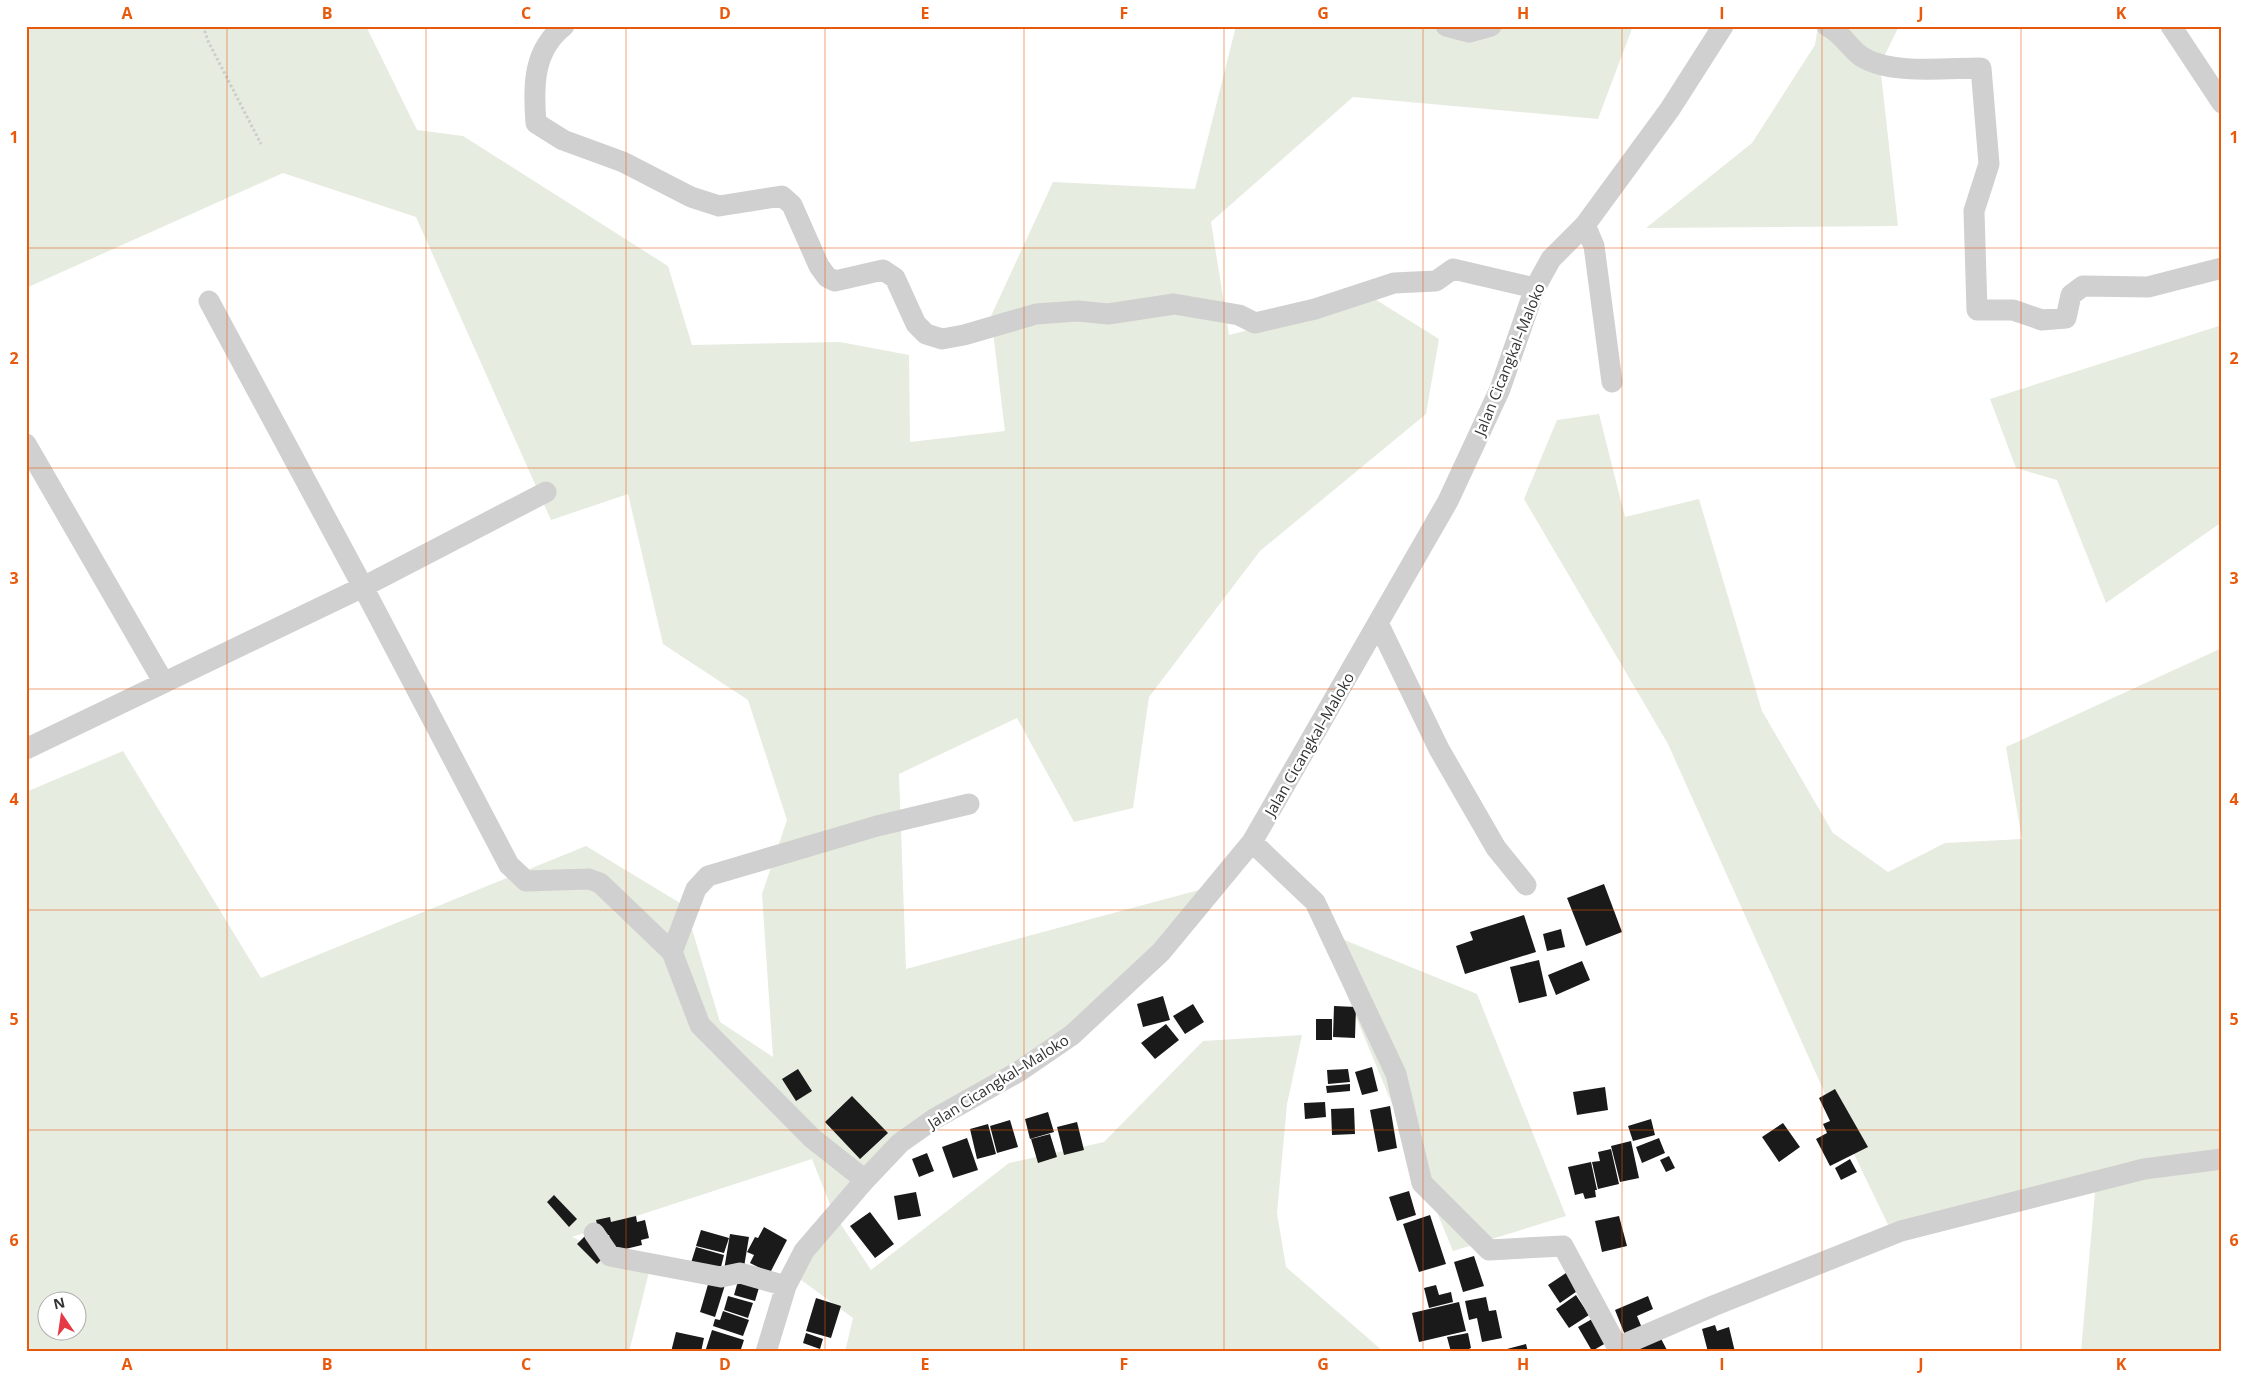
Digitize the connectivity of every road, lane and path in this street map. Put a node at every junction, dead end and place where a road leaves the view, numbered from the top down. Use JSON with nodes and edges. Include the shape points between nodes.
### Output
{"nodes":[{"id":1,"x":203,"y":26,"type":"edge"},
{"id":2,"x":564,"y":26,"type":"edge"},
{"id":3,"x":1446,"y":26,"type":"edge"},
{"id":4,"x":1491,"y":26,"type":"edge"},
{"id":5,"x":1827,"y":26,"type":"edge"},
{"id":6,"x":2171,"y":26,"type":"edge"},
{"id":7,"x":1724,"y":27,"type":"edge"},
{"id":8,"x":2222,"y":103,"type":"edge"},
{"id":9,"x":261,"y":144,"type":"dead end"},
{"id":10,"x":1585,"y":226,"type":"junction"},
{"id":11,"x":2222,"y":268,"type":"edge"},
{"id":12,"x":1535,"y":288,"type":"junction"},
{"id":13,"x":209,"y":301,"type":"dead end"},
{"id":14,"x":1612,"y":382,"type":"dead end"},
{"id":15,"x":26,"y":444,"type":"edge"},
{"id":16,"x":546,"y":492,"type":"dead end"},
{"id":17,"x":363,"y":587,"type":"junction"},
{"id":18,"x":1378,"y":623,"type":"junction"},
{"id":19,"x":164,"y":682,"type":"junction"},
{"id":20,"x":26,"y":748,"type":"edge"},
{"id":21,"x":969,"y":804,"type":"dead end"},
{"id":22,"x":1252,"y":842,"type":"junction"},
{"id":23,"x":1526,"y":885,"type":"dead end"},
{"id":24,"x":672,"y":952,"type":"junction"},
{"id":25,"x":2222,"y":1159,"type":"edge"},
{"id":26,"x":865,"y":1180,"type":"junction"},
{"id":27,"x":594,"y":1234,"type":"dead end"},
{"id":28,"x":786,"y":1286,"type":"junction"},
{"id":29,"x":1619,"y":1349,"type":"edge"},
{"id":30,"x":766,"y":1352,"type":"edge"}],
"edges":[{"from":1,"to":9,"type":"path"},
{"from":2,"to":12,"type":"street","via":[[552,35],[542,52],[534,97],[536,123],[563,140],[623,162],[691,197],[719,206],[782,196],[792,205],[827,277],[835,281],[883,270],[895,278],[916,324],[926,334],[942,339],[964,336],[1036,314],[1078,311],[1108,314],[1174,304],[1238,315],[1255,323],[1394,283],[1436,281],[1453,268]]},
{"from":3,"to":4,"type":"street","via":[[1469,32]]},
{"from":5,"to":11,"type":"street","via":[[1862,56],[1892,68],[1981,68],[1989,164],[1974,211],[1977,310],[2013,310],[2042,320],[2066,318],[2071,295],[2083,286],[2148,287]]},
{"from":6,"to":8,"type":"street"},
{"from":7,"to":10,"type":"street","name":"Jalan Cicangkal–Maloko","via":[[1670,109]]},
{"from":10,"to":12,"type":"street","name":"Jalan Cicangkal–Maloko","via":[[1551,259]]},
{"from":10,"to":14,"type":"street","via":[[1594,246]]},
{"from":12,"to":18,"type":"street","name":"Jalan Cicangkal–Maloko","via":[[1500,389],[1448,501]]},
{"from":13,"to":17,"type":"street"},
{"from":15,"to":19,"type":"street"},
{"from":16,"to":17,"type":"street"},
{"from":17,"to":19,"type":"street"},
{"from":17,"to":24,"type":"street","via":[[509,865],[526,881],[589,879],[600,883]]},
{"from":18,"to":22,"type":"street","name":"Jalan Cicangkal–Maloko"},
{"from":18,"to":23,"type":"street","via":[[1444,757],[1496,848]]},
{"from":19,"to":20,"type":"street"},
{"from":21,"to":24,"type":"street","via":[[877,826],[708,876],[696,889]]},
{"from":22,"to":26,"type":"street","name":"Jalan Cicangkal–Maloko","via":[[1161,952],[1072,1035],[1018,1072],[934,1119],[900,1143]]},
{"from":22,"to":29,"type":"street","via":[[1315,902],[1396,1074],[1422,1183],[1489,1250],[1563,1246]]},
{"from":24,"to":26,"type":"street","via":[[700,1025],[812,1138]]},
{"from":25,"to":29,"type":"street","via":[[2144,1169],[1901,1231],[1713,1306]]},
{"from":26,"to":28,"type":"street","name":"Jalan Cicangkal–Maloko","via":[[804,1252]]},
{"from":27,"to":28,"type":"street","via":[[610,1256],[721,1277],[740,1273]]},
{"from":28,"to":30,"type":"street","name":"Jalan Cicangkal–Maloko"}]}
